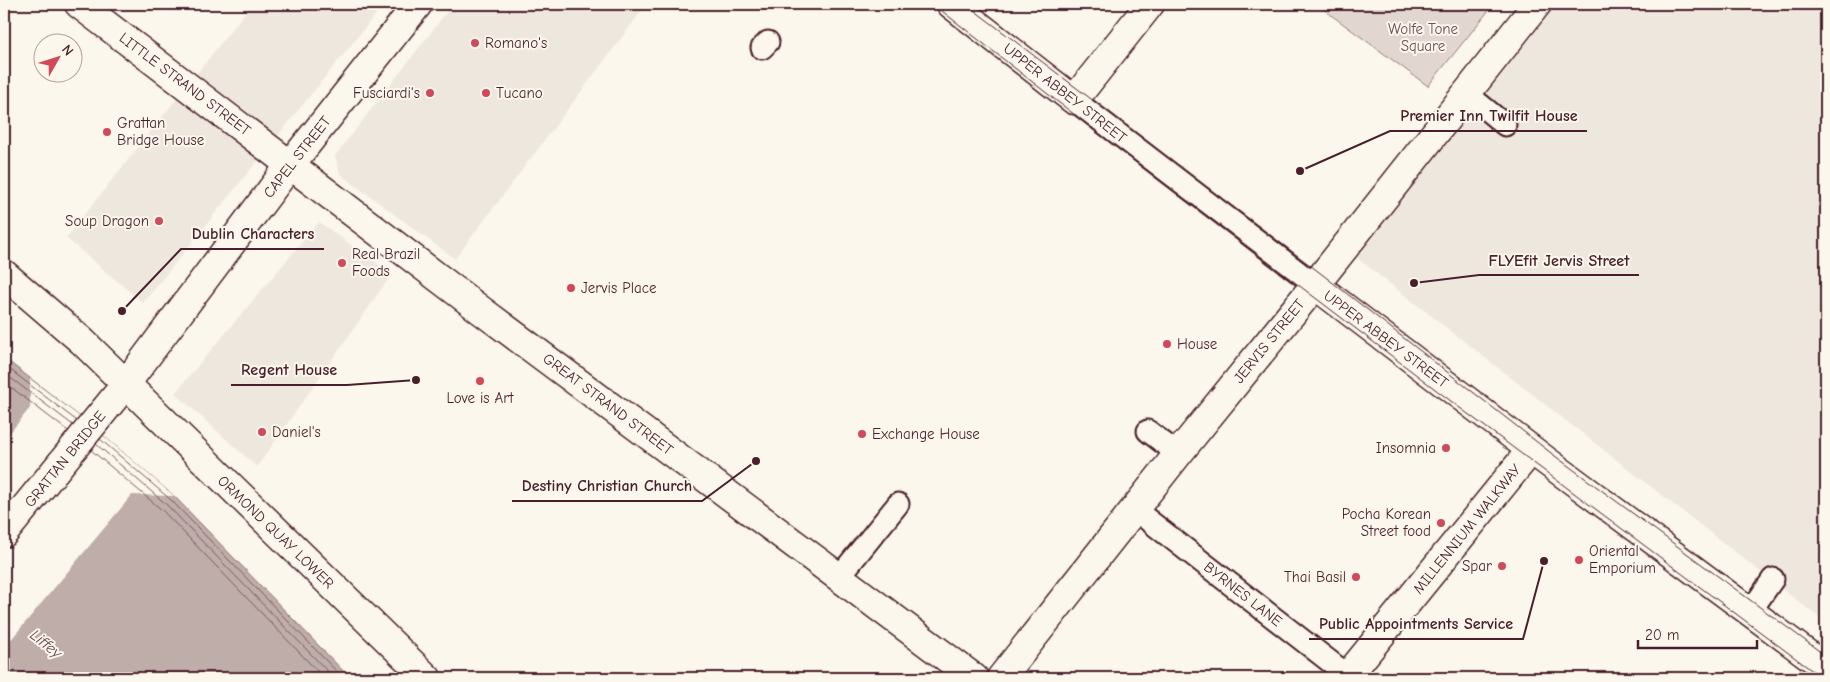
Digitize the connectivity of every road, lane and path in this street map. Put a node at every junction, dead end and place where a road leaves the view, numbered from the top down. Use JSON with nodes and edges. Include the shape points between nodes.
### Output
{"nodes":[{"id":1,"x":79,"y":4,"type":"edge"},
{"id":2,"x":418,"y":4,"type":"edge"},
{"id":3,"x":951,"y":4,"type":"edge"},
{"id":4,"x":1150,"y":4,"type":"edge"},
{"id":5,"x":1537,"y":4,"type":"edge"},
{"id":6,"x":1466,"y":94,"type":"junction"},
{"id":7,"x":1074,"y":100,"type":"junction"},
{"id":8,"x":1505,"y":125,"type":"dead end"},
{"id":9,"x":290,"y":165,"type":"junction"},
{"id":10,"x":4,"y":274,"type":"edge"},
{"id":11,"x":1315,"y":285,"type":"junction"},
{"id":12,"x":125,"y":385,"type":"junction"},
{"id":13,"x":1148,"y":431,"type":"dead end"},
{"id":14,"x":1531,"y":450,"type":"junction"},
{"id":15,"x":1178,"y":454,"type":"junction"},
{"id":16,"x":898,"y":504,"type":"dead end"},
{"id":17,"x":1134,"y":509,"type":"junction"},
{"id":18,"x":4,"y":533,"type":"edge"},
{"id":19,"x":840,"y":577,"type":"junction"},
{"id":20,"x":1774,"y":579,"type":"dead end"},
{"id":21,"x":1750,"y":612,"type":"junction"},
{"id":22,"x":1826,"y":668,"type":"edge"},
{"id":23,"x":1348,"y":677,"type":"edge"},
{"id":24,"x":426,"y":678,"type":"edge"},
{"id":25,"x":974,"y":678,"type":"edge"},
{"id":26,"x":1001,"y":678,"type":"edge"}],
"edges":[{"from":1,"to":9,"type":"street","name":"LITTLE STRAND STREET"},
{"from":2,"to":9,"type":"street","name":"CAPEL STREET"},
{"from":3,"to":7,"type":"street","name":"UPPER ABBEY STREET"},
{"from":4,"to":7,"type":"street"},
{"from":5,"to":6,"type":"street","name":"JERVIS STREET"},
{"from":6,"to":8,"type":"lane"},
{"from":6,"to":11,"type":"street","name":"JERVIS STREET"},
{"from":7,"to":11,"type":"lane","name":"UPPER ABBEY STREET"},
{"from":9,"to":12,"type":"street","name":"CAPEL STREET"},
{"from":9,"to":19,"type":"street","name":"GREAT STRAND STREET"},
{"from":10,"to":12,"type":"street","name":"ORMOND QUAY LOWER","via":[[68,327]]},
{"from":11,"to":14,"type":"street","name":"UPPER ABBEY STREET"},
{"from":11,"to":15,"type":"street","name":"JERVIS STREET"},
{"from":12,"to":18,"type":"street","name":"GRATTAN BRIDGE"},
{"from":12,"to":24,"type":"street","name":"ORMOND QUAY LOWER"},
{"from":13,"to":15,"type":"lane"},
{"from":14,"to":21,"type":"street","name":"UPPER ABBEY STREET"},
{"from":14,"to":23,"type":"street","name":"MILLENNIUM WALKWAY"},
{"from":15,"to":17,"type":"street","name":"JERVIS STREET"},
{"from":16,"to":19,"type":"lane"},
{"from":17,"to":23,"type":"lane","name":"BYRNES LANE"},
{"from":17,"to":26,"type":"street","name":"JERVIS STREET"},
{"from":19,"to":25,"type":"street","name":"GREAT STRAND STREET"},
{"from":20,"to":21,"type":"lane"},
{"from":21,"to":22,"type":"street","name":"UPPER ABBEY STREET"}]}
